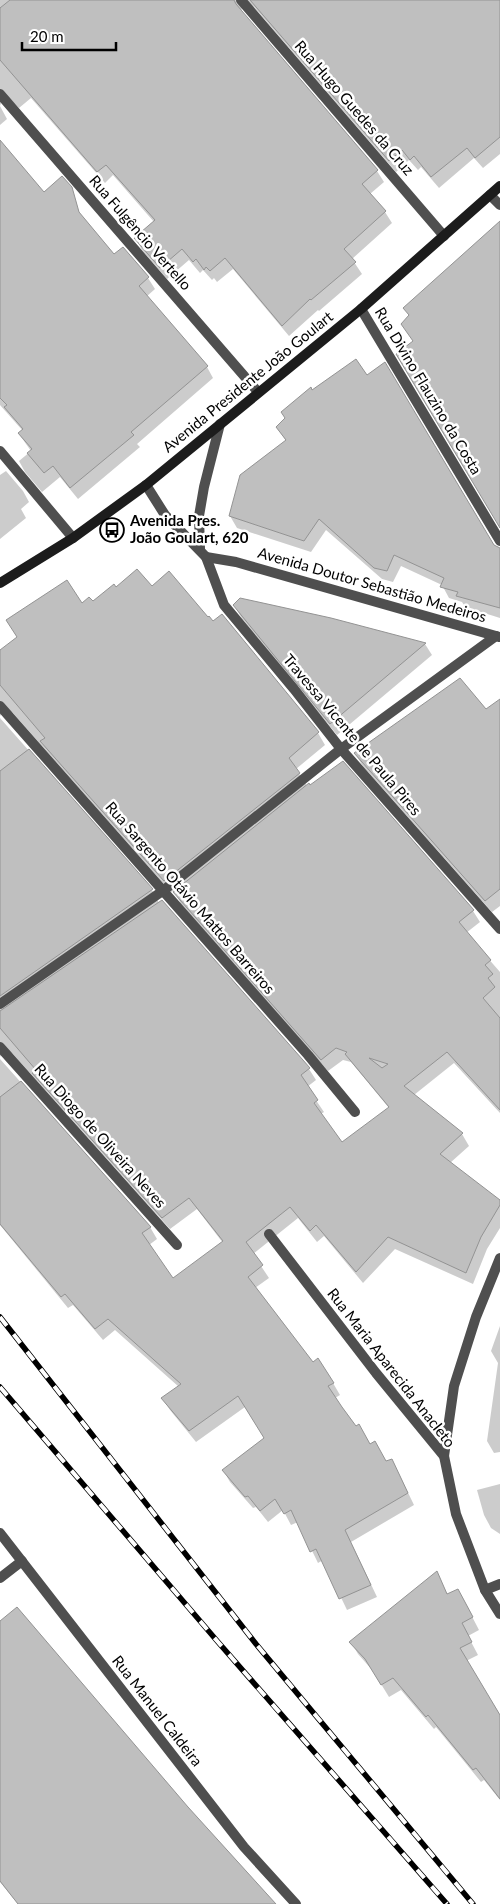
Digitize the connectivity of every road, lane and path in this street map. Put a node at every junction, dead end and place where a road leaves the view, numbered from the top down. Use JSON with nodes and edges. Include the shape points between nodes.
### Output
{"nodes":[{"id":1,"x":241,"y":0,"type":"edge"},
{"id":2,"x":0,"y":94,"type":"edge"},
{"id":3,"x":500,"y":186,"type":"edge"},
{"id":4,"x":490,"y":195,"type":"junction"},
{"id":5,"x":500,"y":205,"type":"edge"},
{"id":6,"x":444,"y":236,"type":"junction"},
{"id":7,"x":361,"y":309,"type":"junction"},
{"id":8,"x":258,"y":392,"type":"junction"},
{"id":9,"x":220,"y":424,"type":"junction"},
{"id":10,"x":0,"y":451,"type":"edge"},
{"id":11,"x":146,"y":485,"type":"junction"},
{"id":12,"x":73,"y":538,"type":"junction"},
{"id":13,"x":500,"y":541,"type":"edge"},
{"id":14,"x":203,"y":553,"type":"junction"},
{"id":15,"x":0,"y":583,"type":"edge"},
{"id":16,"x":498,"y":636,"type":"edge"},
{"id":17,"x":0,"y":706,"type":"edge"},
{"id":18,"x":341,"y":749,"type":"junction"},
{"id":19,"x":164,"y":890,"type":"junction"},
{"id":20,"x":500,"y":930,"type":"edge"},
{"id":21,"x":0,"y":1004,"type":"edge"},
{"id":22,"x":0,"y":1047,"type":"edge"},
{"id":23,"x":355,"y":1112,"type":"dead end"},
{"id":24,"x":269,"y":1234,"type":"dead end"},
{"id":25,"x":177,"y":1245,"type":"dead end"},
{"id":26,"x":500,"y":1258,"type":"edge"},
{"id":27,"x":444,"y":1456,"type":"junction"},
{"id":28,"x":0,"y":1533,"type":"edge"},
{"id":29,"x":22,"y":1561,"type":"junction"},
{"id":30,"x":0,"y":1578,"type":"edge"},
{"id":31,"x":500,"y":1584,"type":"edge"},
{"id":32,"x":486,"y":1590,"type":"junction"},
{"id":33,"x":500,"y":1614,"type":"edge"},
{"id":34,"x":296,"y":1904,"type":"edge"}],
"edges":[{"from":1,"to":6,"type":"street","name":"Rua Hugo Guedes da Cruz"},
{"from":2,"to":8,"type":"street","name":"Rua Fulgêncio Vertello"},
{"from":3,"to":4,"type":"main road","name":"Avenida Presidente João Goulart"},
{"from":4,"to":5,"type":"street"},
{"from":4,"to":6,"type":"main road","name":"Avenida Presidente João Goulart"},
{"from":6,"to":7,"type":"main road","name":"Avenida Presidente João Goulart"},
{"from":7,"to":8,"type":"main road","name":"Avenida Presidente João Goulart"},
{"from":7,"to":13,"type":"street","name":"Rua Divino Flauzino da Costa"},
{"from":8,"to":9,"type":"main road","name":"Avenida Presidente João Goulart"},
{"from":9,"to":11,"type":"main road","name":"Avenida Presidente João Goulart"},
{"from":9,"to":14,"type":"street","name":"Travessa Vicente de Paula Pires","via":[[200,516]]},
{"from":10,"to":12,"type":"street"},
{"from":11,"to":12,"type":"main road","name":"Avenida Presidente João Goulart"},
{"from":11,"to":14,"type":"street","name":"Travessa Vicente de Paula Pires","via":[[165,516]]},
{"from":12,"to":15,"type":"main road","name":"Avenida Presidente João Goulart"},
{"from":14,"to":16,"type":"street","name":"Avenida Doutor Sebastião Medeiros"},
{"from":14,"to":18,"type":"street","name":"Travessa Vicente de Paula Pires","via":[[224,605]]},
{"from":16,"to":18,"type":"street"},
{"from":17,"to":19,"type":"street","name":"Rua Sargento Otávio Mattos Barreiros"},
{"from":18,"to":19,"type":"street"},
{"from":18,"to":20,"type":"street","name":"Travessa Vicente de Paula Pires"},
{"from":19,"to":21,"type":"street"},
{"from":19,"to":23,"type":"street","name":"Rua Sargento Otávio Mattos Barreiros"},
{"from":22,"to":25,"type":"street","name":"Rua Diogo de Oliveira Neves"},
{"from":24,"to":27,"type":"street","name":"Rua Maria Aparecida Anacleto"},
{"from":26,"to":27,"type":"street","via":[[476,1317],[454,1386]]},
{"from":27,"to":32,"type":"street","name":"Rua Maria Aparecida Anacleto","via":[[456,1514]]},
{"from":28,"to":29,"type":"street","name":"Rua Manuel Caldeira"},
{"from":29,"to":30,"type":"street"},
{"from":29,"to":34,"type":"street","name":"Rua Manuel Caldeira","via":[[244,1847]]},
{"from":31,"to":32,"type":"street"},
{"from":32,"to":33,"type":"street","name":"Rua Maria Aparecida Anacleto"}]}
